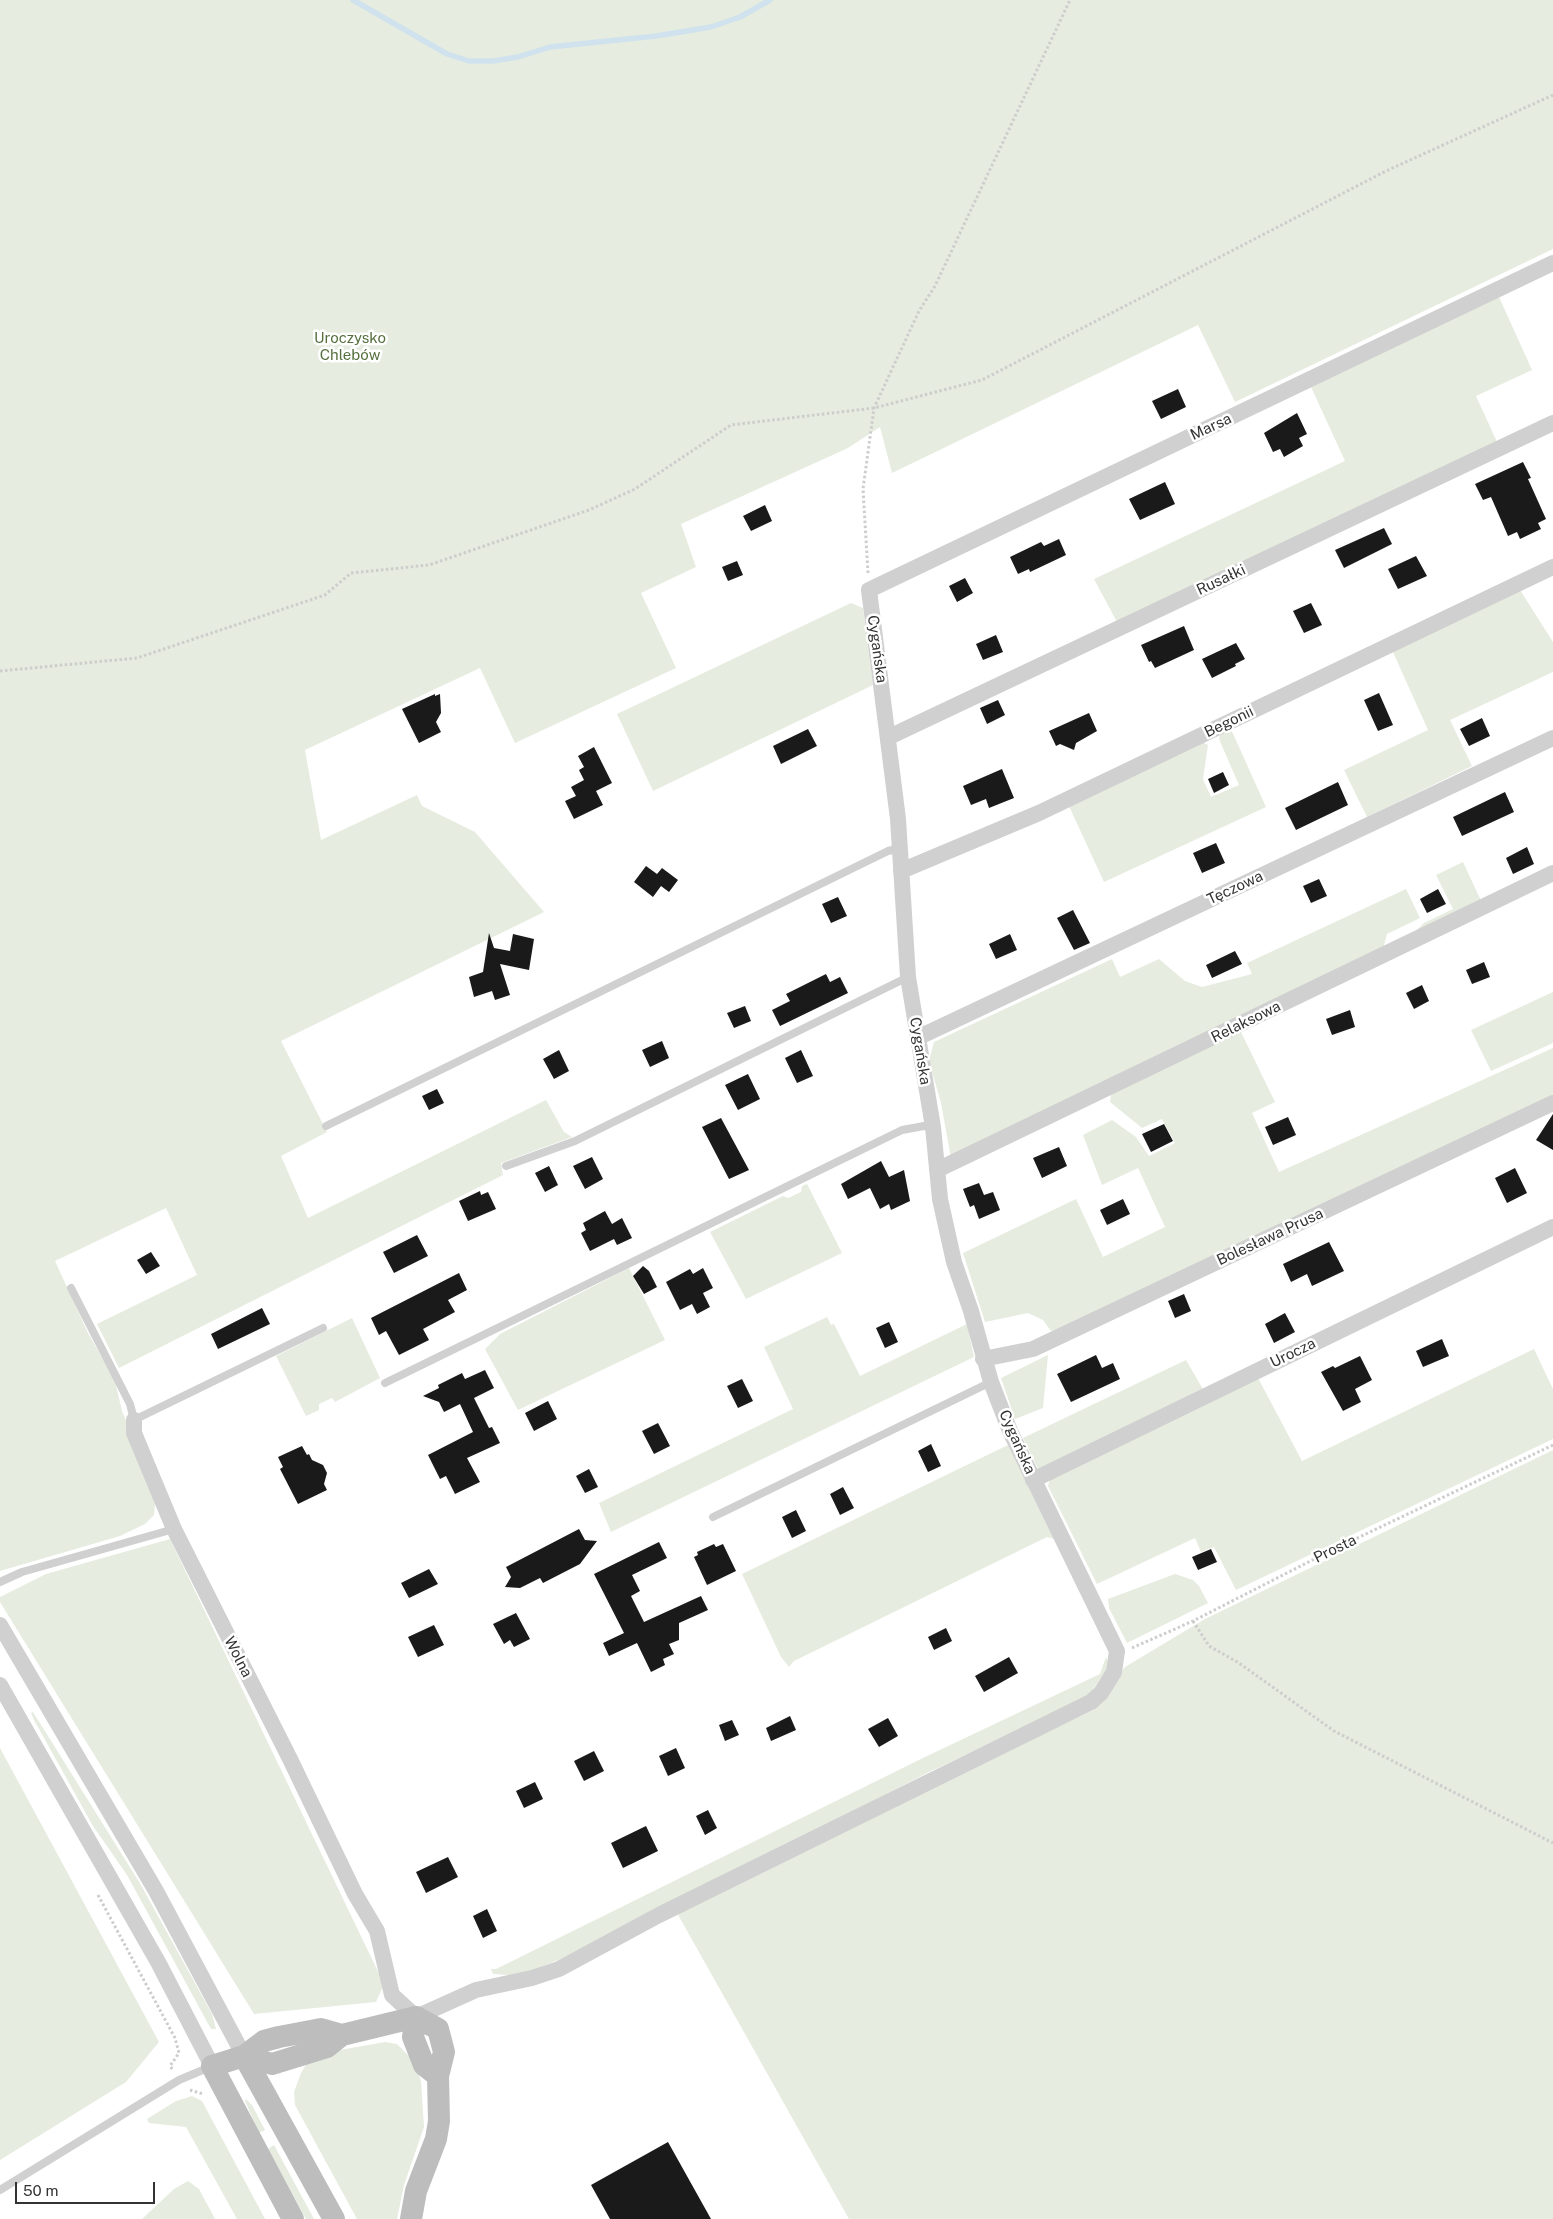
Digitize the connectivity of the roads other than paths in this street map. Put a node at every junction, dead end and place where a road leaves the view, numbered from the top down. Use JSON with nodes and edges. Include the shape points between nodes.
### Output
{"nodes":[{"id":1,"x":1553,"y":264,"type":"edge"},
{"id":2,"x":1553,"y":423,"type":"edge"},
{"id":3,"x":1553,"y":567,"type":"edge"},
{"id":4,"x":868,"y":590,"type":"joint"},
{"id":5,"x":889,"y":737,"type":"junction"},
{"id":6,"x":1553,"y":738,"type":"edge"},
{"id":7,"x":900,"y":848,"type":"junction"},
{"id":8,"x":901,"y":871,"type":"junction"},
{"id":9,"x":1553,"y":873,"type":"edge"},
{"id":10,"x":908,"y":977,"type":"junction"},
{"id":11,"x":917,"y":1038,"type":"junction"},
{"id":12,"x":1553,"y":1102,"type":"edge"},
{"id":13,"x":326,"y":1126,"type":"dead end"},
{"id":14,"x":933,"y":1127,"type":"junction"},
{"id":15,"x":506,"y":1166,"type":"dead end"},
{"id":16,"x":937,"y":1170,"type":"junction"},
{"id":17,"x":1553,"y":1227,"type":"edge"},
{"id":18,"x":72,"y":1288,"type":"dead end"},
{"id":19,"x":323,"y":1328,"type":"dead end"},
{"id":20,"x":983,"y":1359,"type":"junction"},
{"id":21,"x":991,"y":1382,"type":"junction"},
{"id":22,"x":385,"y":1383,"type":"dead end"},
{"id":23,"x":134,"y":1420,"type":"junction"},
{"id":24,"x":1033,"y":1480,"type":"junction"},
{"id":25,"x":713,"y":1517,"type":"dead end"},
{"id":26,"x":174,"y":1529,"type":"junction"},
{"id":27,"x":0,"y":1582,"type":"edge"},
{"id":28,"x":0,"y":1625,"type":"edge"},
{"id":29,"x":0,"y":1685,"type":"edge"},
{"id":30,"x":416,"y":2017,"type":"junction"},
{"id":31,"x":244,"y":2056,"type":"junction"},
{"id":32,"x":212,"y":2066,"type":"junction"},
{"id":33,"x":0,"y":2190,"type":"edge"},
{"id":34,"x":293,"y":2219,"type":"edge"},
{"id":35,"x":334,"y":2219,"type":"edge"},
{"id":36,"x":411,"y":2219,"type":"edge"}],
"edges":[{"from":1,"to":4,"type":"street","name":"Marsa"},
{"from":2,"to":5,"type":"street","name":"Rusałki"},
{"from":3,"to":8,"type":"street","name":"Begonii","via":[[1039,813]]},
{"from":4,"to":5,"type":"street","name":"Cygańska"},
{"from":5,"to":7,"type":"street","name":"Cygańska"},
{"from":6,"to":11,"type":"street","name":"Tęczowa"},
{"from":7,"to":8,"type":"street","name":"Cygańska"},
{"from":7,"to":13,"type":"lane","via":[[888,851]]},
{"from":8,"to":10,"type":"street","name":"Cygańska"},
{"from":9,"to":16,"type":"street","name":"Relaksowa"},
{"from":10,"to":11,"type":"street","name":"Cygańska"},
{"from":10,"to":15,"type":"lane","via":[[575,1141]]},
{"from":11,"to":14,"type":"street","name":"Cygańska"},
{"from":12,"to":20,"type":"street","name":"Bolesława Prusa","via":[[1033,1349]]},
{"from":14,"to":16,"type":"street","name":"Cygańska"},
{"from":14,"to":22,"type":"lane","via":[[902,1130]]},
{"from":16,"to":20,"type":"street","name":"Cygańska","via":[[940,1200],[954,1262]]},
{"from":17,"to":24,"type":"street","name":"Urocza"},
{"from":18,"to":23,"type":"lane","name":"Wolna","via":[[130,1404]]},
{"from":19,"to":23,"type":"lane"},
{"from":20,"to":21,"type":"street","name":"Cygańska"},
{"from":21,"to":24,"type":"street","name":"Cygańska"},
{"from":21,"to":25,"type":"lane"},
{"from":23,"to":26,"type":"street","name":"Wolna","via":[[134,1433]]},
{"from":24,"to":30,"type":"street","name":"Cygańska","via":[[1117,1657],[1109,1682],[1091,1702],[659,1915],[559,1969],[476,1990]]},
{"from":26,"to":27,"type":"lane","via":[[22,1572]]},
{"from":26,"to":30,"type":"street","name":"Wolna","via":[[355,1894],[372,1920],[381,1944],[392,1995]]},
{"from":28,"to":31,"type":"street","via":[[156,1891]]},
{"from":29,"to":32,"type":"street","via":[[158,1962]]},
{"from":30,"to":31,"type":"street","via":[[342,2035],[321,2029],[264,2041]]},
{"from":30,"to":36,"type":"street","via":[[438,2029],[444,2052],[438,2076],[440,2106],[436,2139],[416,2191]]},
{"from":31,"to":32,"type":"street"},
{"from":31,"to":35,"type":"street"},
{"from":32,"to":33,"type":"lane","via":[[173,2083]]},
{"from":32,"to":34,"type":"street"}]}
